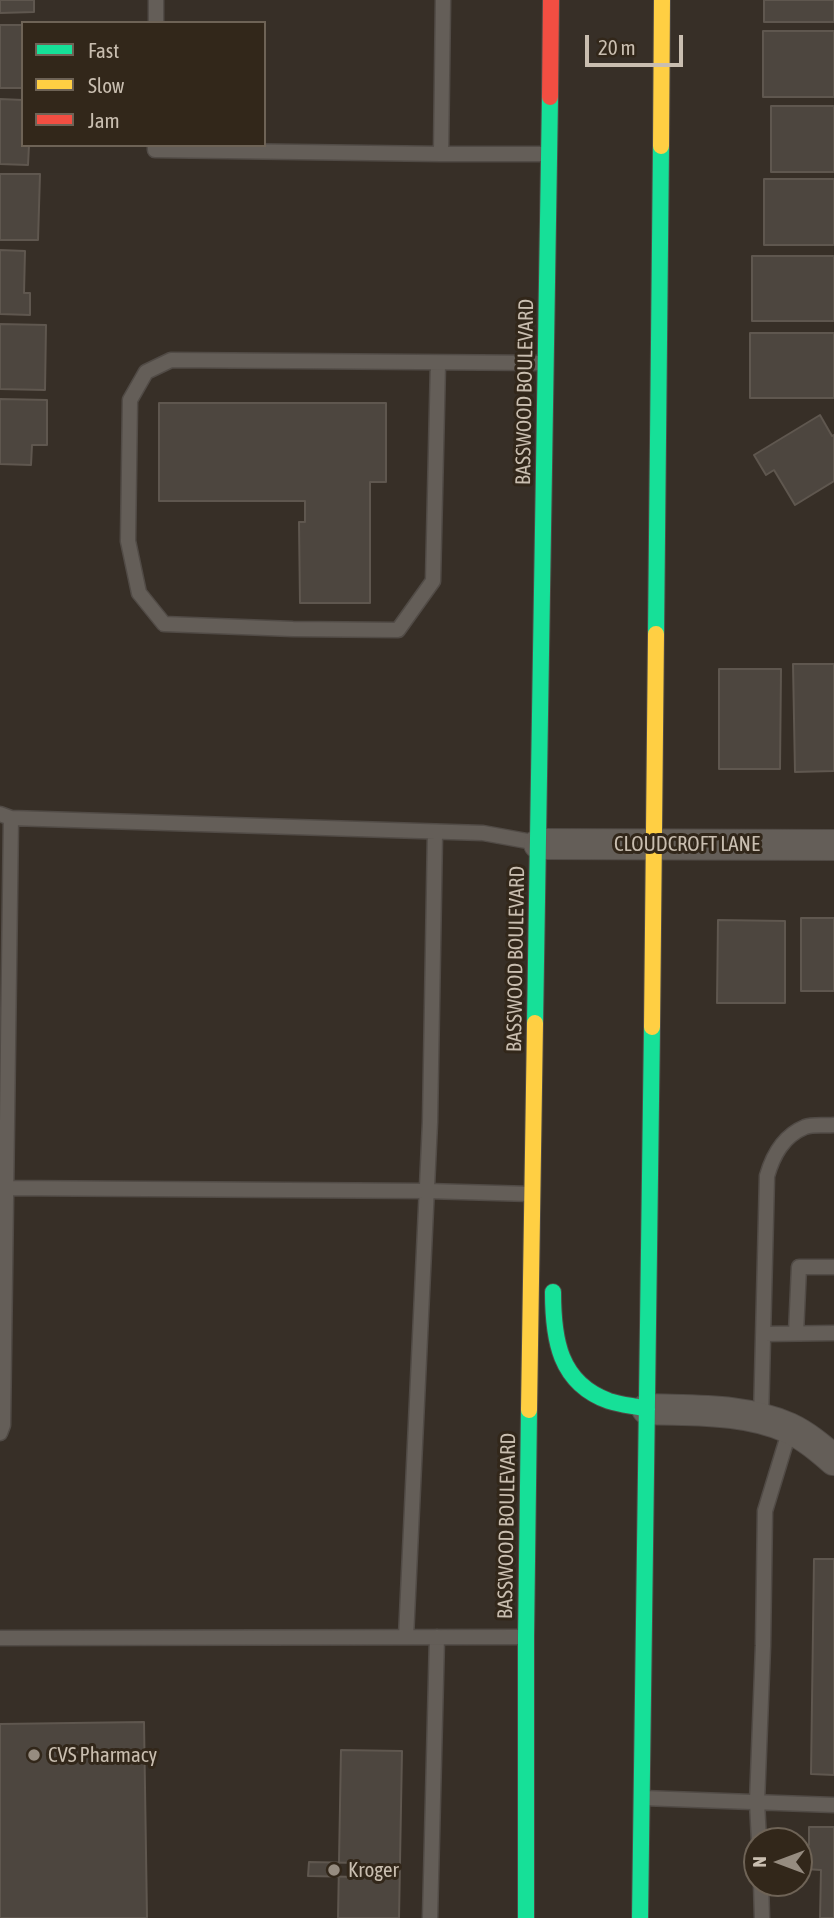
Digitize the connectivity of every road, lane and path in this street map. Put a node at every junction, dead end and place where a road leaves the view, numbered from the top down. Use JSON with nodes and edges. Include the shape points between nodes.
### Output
{"nodes":[{"id":1,"x":156,"y":0,"type":"edge"},
{"id":2,"x":443,"y":0,"type":"edge"},
{"id":3,"x":551,"y":0,"type":"edge"},
{"id":4,"x":662,"y":0,"type":"edge"},
{"id":5,"x":156,"y":21,"type":"edge"},
{"id":6,"x":155,"y":147,"type":"edge"},
{"id":7,"x":441,"y":154,"type":"junction"},
{"id":8,"x":549,"y":154,"type":"junction"},
{"id":9,"x":438,"y":363,"type":"junction"},
{"id":10,"x":546,"y":363,"type":"junction"},
{"id":11,"x":6,"y":816,"type":"edge"},
{"id":12,"x":435,"y":833,"type":"junction"},
{"id":13,"x":540,"y":844,"type":"junction"},
{"id":14,"x":654,"y":844,"type":"junction"},
{"id":15,"x":834,"y":845,"type":"edge"},
{"id":16,"x":834,"y":1125,"type":"edge"},
{"id":17,"x":6,"y":1188,"type":"junction"},
{"id":18,"x":427,"y":1191,"type":"junction"},
{"id":19,"x":532,"y":1194,"type":"junction"},
{"id":20,"x":532,"y":1239,"type":"junction"},
{"id":21,"x":834,"y":1266,"type":"edge"},
{"id":22,"x":796,"y":1333,"type":"junction"},
{"id":23,"x":834,"y":1333,"type":"edge"},
{"id":24,"x":764,"y":1334,"type":"junction"},
{"id":25,"x":647,"y":1409,"type":"junction"},
{"id":26,"x":761,"y":1419,"type":"junction"},
{"id":27,"x":790,"y":1429,"type":"junction"},
{"id":28,"x":0,"y":1433,"type":"edge"},
{"id":29,"x":834,"y":1460,"type":"edge"},
{"id":30,"x":406,"y":1637,"type":"junction"},
{"id":31,"x":437,"y":1637,"type":"junction"},
{"id":32,"x":526,"y":1637,"type":"junction"},
{"id":33,"x":0,"y":1638,"type":"edge"},
{"id":34,"x":642,"y":1798,"type":"junction"},
{"id":35,"x":757,"y":1802,"type":"junction"},
{"id":36,"x":834,"y":1805,"type":"edge"},
{"id":37,"x":758,"y":1827,"type":"edge"},
{"id":38,"x":761,"y":1897,"type":"edge"},
{"id":39,"x":430,"y":1918,"type":"edge"},
{"id":40,"x":526,"y":1918,"type":"edge"},
{"id":41,"x":640,"y":1918,"type":"edge"},
{"id":42,"x":762,"y":1918,"type":"edge"}],
"edges":[{"from":1,"to":5,"type":"lane"},
{"from":2,"to":7,"type":"lane"},
{"from":3,"to":8,"type":"main road","name":"BASSWOOD BOULEVARD"},
{"from":4,"to":14,"type":"main road"},
{"from":6,"to":7,"type":"lane"},
{"from":7,"to":8,"type":"lane"},
{"from":8,"to":10,"type":"main road","name":"BASSWOOD BOULEVARD"},
{"from":9,"to":9,"type":"lane","via":[[171,360],[146,372],[130,400],[128,541],[139,593],[164,624],[398,630],[433,581]]},
{"from":9,"to":10,"type":"lane"},
{"from":10,"to":13,"type":"main road","name":"BASSWOOD BOULEVARD"},
{"from":11,"to":12,"type":"lane"},
{"from":11,"to":17,"type":"lane"},
{"from":12,"to":13,"type":"lane","via":[[483,833]]},
{"from":12,"to":18,"type":"lane"},
{"from":13,"to":14,"type":"street","name":"CLOUDCROFT LANE"},
{"from":13,"to":19,"type":"main road","name":"BASSWOOD BOULEVARD"},
{"from":14,"to":15,"type":"street","name":"CLOUDCROFT LANE"},
{"from":14,"to":25,"type":"main road"},
{"from":16,"to":24,"type":"lane","via":[[807,1126],[784,1141],[773,1155],[767,1176]]},
{"from":17,"to":18,"type":"lane"},
{"from":17,"to":28,"type":"lane"},
{"from":18,"to":19,"type":"lane"},
{"from":18,"to":30,"type":"lane"},
{"from":19,"to":20,"type":"main road","name":"BASSWOOD BOULEVARD"},
{"from":20,"to":25,"type":"main road","via":[[550,1276],[553,1323],[559,1353],[569,1371],[596,1395]]},
{"from":20,"to":32,"type":"main road","name":"BASSWOOD BOULEVARD"},
{"from":21,"to":22,"type":"lane","via":[[799,1267]]},
{"from":22,"to":23,"type":"lane"},
{"from":22,"to":24,"type":"lane"},
{"from":24,"to":26,"type":"lane"},
{"from":25,"to":26,"type":"street"},
{"from":25,"to":34,"type":"main road"},
{"from":26,"to":27,"type":"street"},
{"from":27,"to":29,"type":"street"},
{"from":27,"to":35,"type":"lane","via":[[765,1511]]},
{"from":30,"to":31,"type":"lane"},
{"from":30,"to":33,"type":"lane"},
{"from":31,"to":32,"type":"lane"},
{"from":31,"to":39,"type":"lane"},
{"from":32,"to":40,"type":"main road","name":"BASSWOOD BOULEVARD"},
{"from":34,"to":35,"type":"lane"},
{"from":34,"to":41,"type":"main road"},
{"from":35,"to":36,"type":"lane"},
{"from":35,"to":37,"type":"lane"},
{"from":38,"to":42,"type":"lane"}]}
